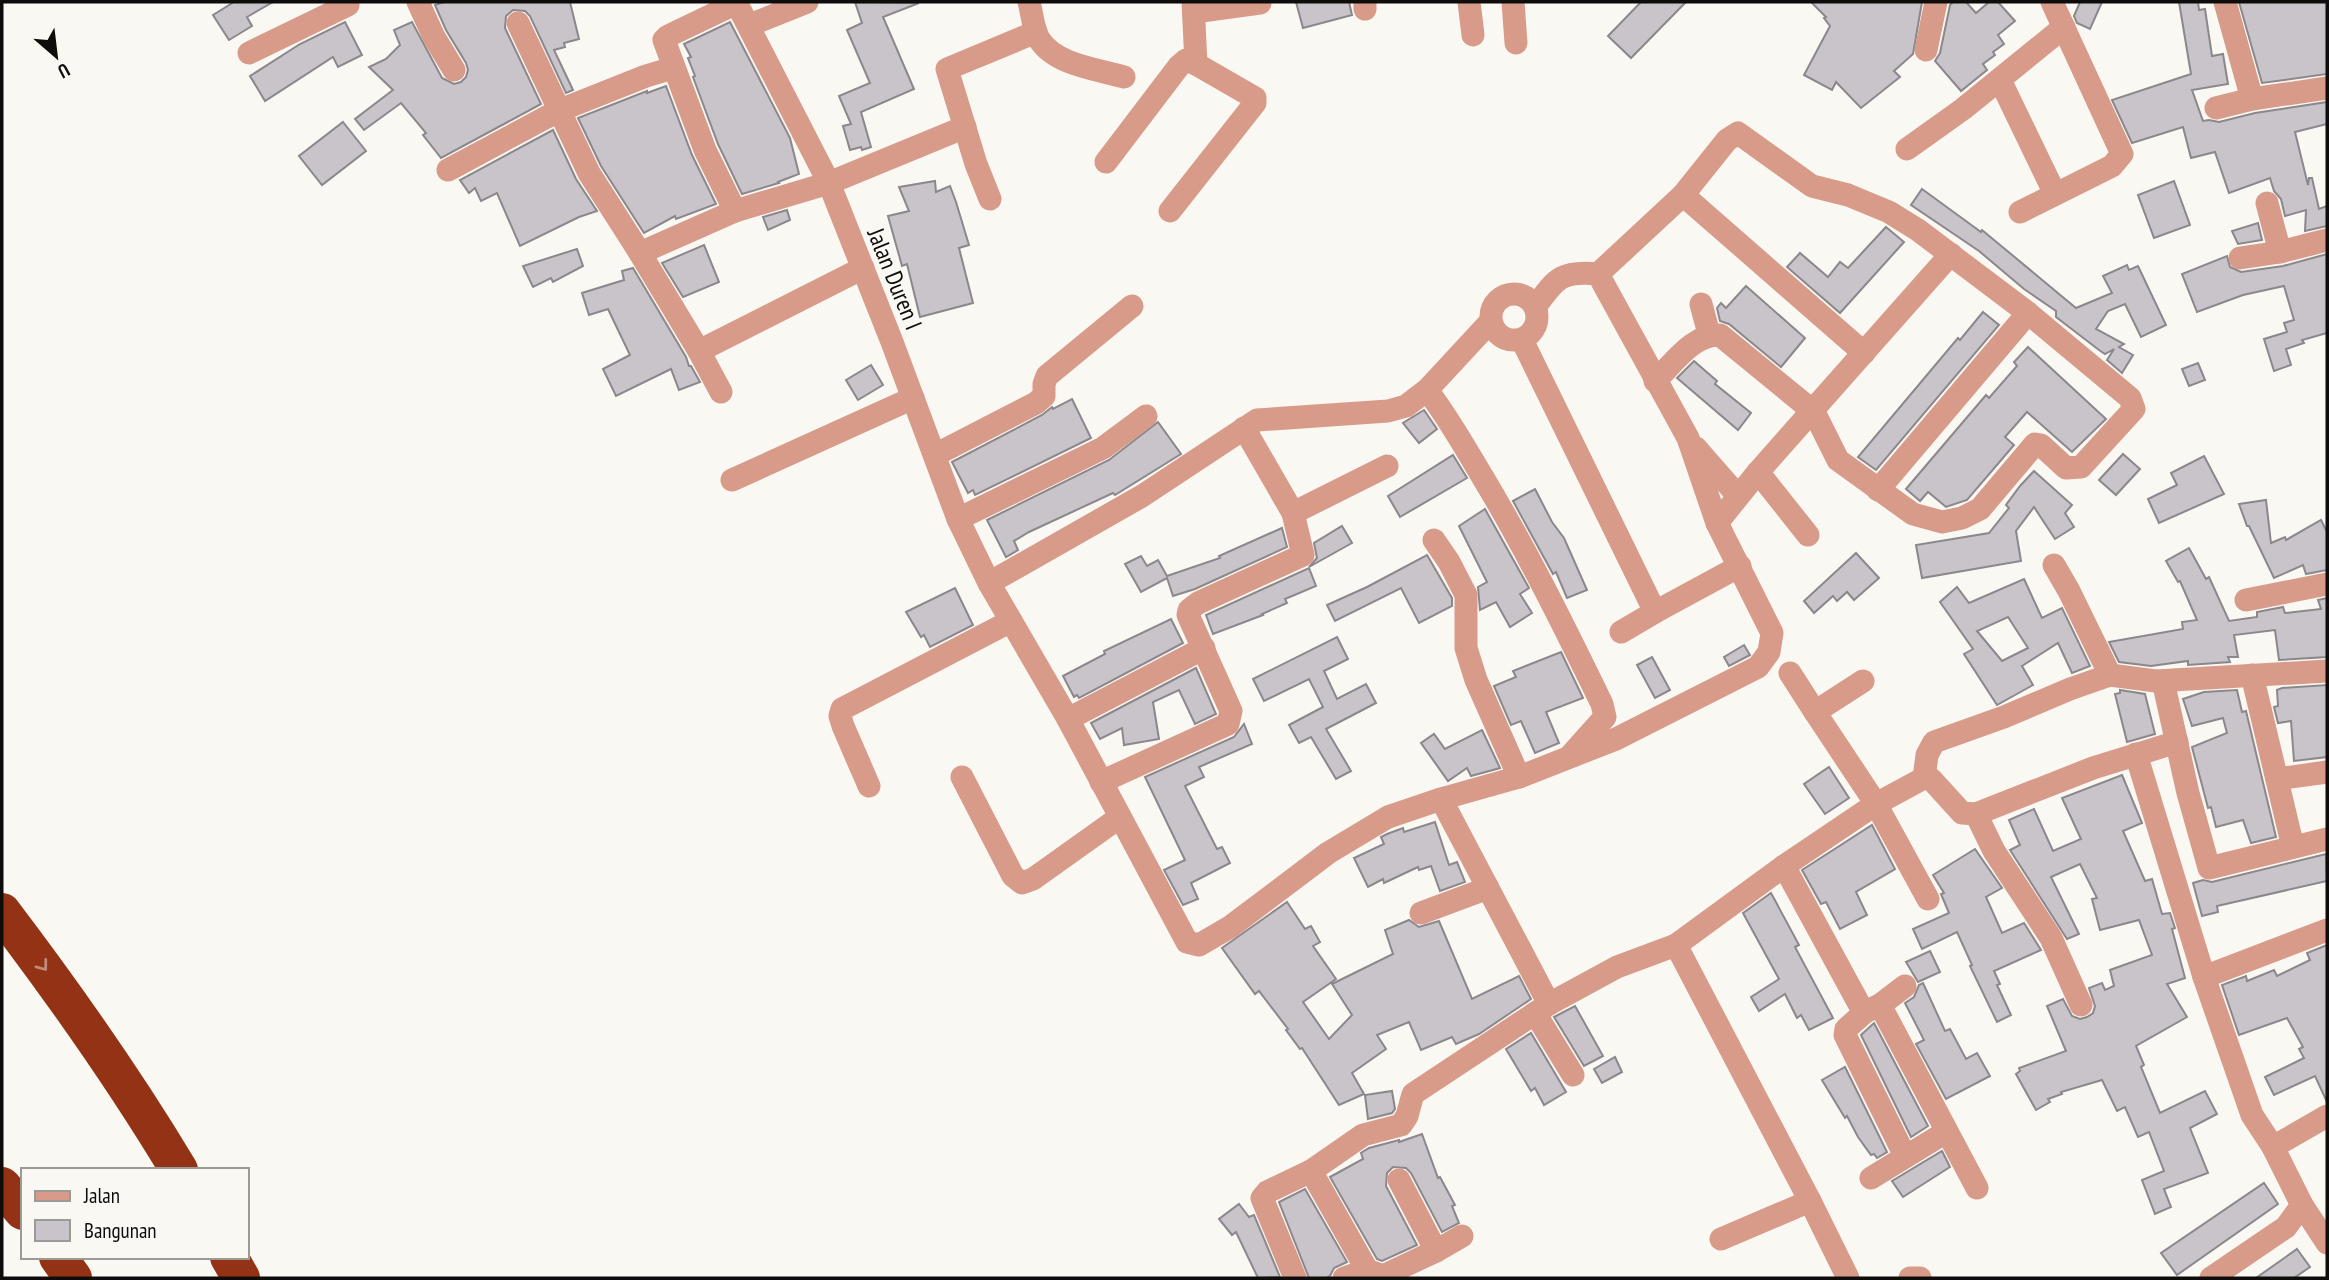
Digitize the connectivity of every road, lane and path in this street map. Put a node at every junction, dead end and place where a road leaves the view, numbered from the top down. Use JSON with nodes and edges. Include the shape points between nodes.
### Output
{"nodes":[{"id":1,"x":418,"y":2,"type":"edge"},
{"id":2,"x":736,"y":2,"type":"edge"},
{"id":3,"x":807,"y":2,"type":"edge"},
{"id":4,"x":1029,"y":2,"type":"edge"},
{"id":5,"x":1469,"y":2,"type":"edge"},
{"id":6,"x":1513,"y":2,"type":"edge"},
{"id":7,"x":1936,"y":2,"type":"edge"},
{"id":8,"x":2052,"y":2,"type":"edge"},
{"id":9,"x":2225,"y":2,"type":"edge"},
{"id":10,"x":349,"y":3,"type":"edge"},
{"id":11,"x":1260,"y":4,"type":"dead end"},
{"id":12,"x":1194,"y":7,"type":"edge"},
{"id":13,"x":518,"y":23,"type":"dead end"},
{"id":14,"x":750,"y":25,"type":"junction"},
{"id":15,"x":2064,"y":27,"type":"junction"},
{"id":16,"x":1037,"y":32,"type":"junction"},
{"id":17,"x":1473,"y":35,"type":"dead end"},
{"id":18,"x":1516,"y":43,"type":"dead end"},
{"id":19,"x":1926,"y":50,"type":"dead end"},
{"id":20,"x":250,"y":53,"type":"dead end"},
{"id":21,"x":1196,"y":64,"type":"junction"},
{"id":22,"x":673,"y":68,"type":"junction"},
{"id":23,"x":454,"y":70,"type":"dead end"},
{"id":24,"x":1124,"y":77,"type":"dead end"},
{"id":25,"x":2000,"y":80,"type":"junction"},
{"id":26,"x":2327,"y":88,"type":"edge"},
{"id":27,"x":2252,"y":99,"type":"junction"},
{"id":28,"x":2216,"y":107,"type":"dead end"},
{"id":29,"x":558,"y":111,"type":"junction"},
{"id":30,"x":965,"y":127,"type":"junction"},
{"id":31,"x":1908,"y":149,"type":"dead end"},
{"id":32,"x":1106,"y":162,"type":"dead end"},
{"id":33,"x":448,"y":170,"type":"dead end"},
{"id":34,"x":829,"y":183,"type":"junction"},
{"id":35,"x":2055,"y":194,"type":"junction"},
{"id":36,"x":1683,"y":195,"type":"junction"},
{"id":37,"x":990,"y":199,"type":"dead end"},
{"id":38,"x":2267,"y":203,"type":"dead end"},
{"id":39,"x":735,"y":211,"type":"junction"},
{"id":40,"x":1170,"y":211,"type":"dead end"},
{"id":41,"x":2020,"y":212,"type":"dead end"},
{"id":42,"x":2327,"y":240,"type":"edge"},
{"id":43,"x":2280,"y":252,"type":"junction"},
{"id":44,"x":640,"y":253,"type":"junction"},
{"id":45,"x":1951,"y":254,"type":"junction"},
{"id":46,"x":2240,"y":258,"type":"dead end"},
{"id":47,"x":863,"y":268,"type":"junction"},
{"id":48,"x":1598,"y":275,"type":"junction"},
{"id":49,"x":1701,"y":304,"type":"dead end"},
{"id":50,"x":1132,"y":306,"type":"dead end"},
{"id":51,"x":1535,"y":307,"type":"junction"},
{"id":52,"x":2028,"y":313,"type":"junction"},
{"id":53,"x":1490,"y":322,"type":"junction"},
{"id":54,"x":1709,"y":334,"type":"junction"},
{"id":55,"x":1522,"y":340,"type":"junction"},
{"id":56,"x":699,"y":351,"type":"junction"},
{"id":57,"x":1864,"y":353,"type":"junction"},
{"id":58,"x":1655,"y":381,"type":"junction"},
{"id":59,"x":1427,"y":390,"type":"junction"},
{"id":60,"x":720,"y":392,"type":"dead end"},
{"id":61,"x":914,"y":398,"type":"junction"},
{"id":62,"x":1814,"y":412,"type":"junction"},
{"id":63,"x":1146,"y":416,"type":"dead end"},
{"id":64,"x":1244,"y":428,"type":"junction"},
{"id":65,"x":1688,"y":438,"type":"junction"},
{"id":66,"x":935,"y":455,"type":"junction"},
{"id":67,"x":1387,"y":466,"type":"dead end"},
{"id":68,"x":1758,"y":472,"type":"junction"},
{"id":69,"x":732,"y":480,"type":"dead end"},
{"id":70,"x":1878,"y":490,"type":"junction"},
{"id":71,"x":1738,"y":496,"type":"junction"},
{"id":72,"x":1293,"y":513,"type":"junction"},
{"id":73,"x":958,"y":519,"type":"junction"},
{"id":74,"x":1717,"y":523,"type":"junction"},
{"id":75,"x":1808,"y":535,"type":"dead end"},
{"id":76,"x":1434,"y":540,"type":"dead end"},
{"id":77,"x":1740,"y":565,"type":"junction"},
{"id":78,"x":2054,"y":565,"type":"dead end"},
{"id":79,"x":989,"y":583,"type":"junction"},
{"id":80,"x":2327,"y":584,"type":"edge"},
{"id":81,"x":2246,"y":600,"type":"dead end"},
{"id":82,"x":1655,"y":612,"type":"junction"},
{"id":83,"x":1011,"y":621,"type":"junction"},
{"id":84,"x":1621,"y":632,"type":"dead end"},
{"id":85,"x":1204,"y":648,"type":"junction"},
{"id":86,"x":2327,"y":671,"type":"edge"},
{"id":87,"x":1790,"y":673,"type":"dead end"},
{"id":88,"x":2109,"y":675,"type":"junction"},
{"id":89,"x":2252,"y":675,"type":"junction"},
{"id":90,"x":1863,"y":681,"type":"dead end"},
{"id":91,"x":2164,"y":681,"type":"junction"},
{"id":92,"x":1815,"y":712,"type":"junction"},
{"id":93,"x":1068,"y":719,"type":"junction"},
{"id":94,"x":2177,"y":742,"type":"junction"},
{"id":95,"x":2136,"y":754,"type":"junction"},
{"id":96,"x":1569,"y":758,"type":"junction"},
{"id":97,"x":2327,"y":772,"type":"edge"},
{"id":98,"x":962,"y":777,"type":"dead end"},
{"id":99,"x":1519,"y":777,"type":"junction"},
{"id":100,"x":1924,"y":778,"type":"junction"},
{"id":101,"x":2277,"y":779,"type":"junction"},
{"id":102,"x":1101,"y":782,"type":"junction"},
{"id":103,"x":869,"y":786,"type":"dead end"},
{"id":104,"x":1441,"y":799,"type":"junction"},
{"id":105,"x":1876,"y":804,"type":"junction"},
{"id":106,"x":1976,"y":814,"type":"junction"},
{"id":107,"x":1120,"y":817,"type":"junction"},
{"id":108,"x":2327,"y":839,"type":"edge"},
{"id":109,"x":2293,"y":847,"type":"junction"},
{"id":110,"x":1784,"y":866,"type":"junction"},
{"id":111,"x":1488,"y":888,"type":"junction"},
{"id":112,"x":1928,"y":899,"type":"dead end"},
{"id":113,"x":2,"y":912,"type":"edge"},
{"id":114,"x":1421,"y":913,"type":"dead end"},
{"id":115,"x":2327,"y":930,"type":"edge"},
{"id":116,"x":1675,"y":946,"type":"junction"},
{"id":117,"x":2204,"y":977,"type":"junction"},
{"id":118,"x":1905,"y":986,"type":"dead end"},
{"id":119,"x":2081,"y":1005,"type":"dead end"},
{"id":120,"x":1542,"y":1008,"type":"junction"},
{"id":121,"x":1872,"y":1009,"type":"junction"},
{"id":122,"x":1573,"y":1075,"type":"dead end"},
{"id":123,"x":2327,"y":1116,"type":"edge"},
{"id":124,"x":1946,"y":1132,"type":"junction"},
{"id":125,"x":2273,"y":1147,"type":"junction"},
{"id":126,"x":1905,"y":1156,"type":"junction"},
{"id":127,"x":178,"y":1168,"type":"edge"},
{"id":128,"x":1311,"y":1171,"type":"junction"},
{"id":129,"x":1871,"y":1178,"type":"dead end"},
{"id":130,"x":1399,"y":1180,"type":"dead end"},
{"id":131,"x":2,"y":1186,"type":"edge"},
{"id":132,"x":1978,"y":1188,"type":"dead end"},
{"id":133,"x":1810,"y":1201,"type":"junction"},
{"id":134,"x":2302,"y":1205,"type":"junction"},
{"id":135,"x":21,"y":1209,"type":"edge"},
{"id":136,"x":1462,"y":1236,"type":"dead end"},
{"id":137,"x":1721,"y":1239,"type":"dead end"},
{"id":138,"x":2327,"y":1243,"type":"edge"},
{"id":139,"x":1436,"y":1251,"type":"junction"},
{"id":140,"x":59,"y":1259,"type":"edge"},
{"id":141,"x":230,"y":1259,"type":"edge"},
{"id":142,"x":1367,"y":1270,"type":"junction"},
{"id":143,"x":73,"y":1278,"type":"edge"},
{"id":144,"x":240,"y":1278,"type":"edge"},
{"id":145,"x":1295,"y":1278,"type":"edge"},
{"id":146,"x":1344,"y":1278,"type":"edge"},
{"id":147,"x":1848,"y":1278,"type":"edge"},
{"id":148,"x":1910,"y":1278,"type":"edge"},
{"id":149,"x":1920,"y":1278,"type":"edge"},
{"id":150,"x":2211,"y":1278,"type":"edge"}],
"edges":[{"from":1,"to":23,"type":"street"},
{"from":2,"to":14,"type":"street","name":"Jalan Duren I"},
{"from":2,"to":22,"type":"street","via":[[665,38]]},
{"from":3,"to":14,"type":"street"},
{"from":4,"to":16,"type":"street"},
{"from":5,"to":17,"type":"street"},
{"from":6,"to":18,"type":"street"},
{"from":7,"to":19,"type":"street"},
{"from":8,"to":15,"type":"street"},
{"from":9,"to":27,"type":"street"},
{"from":10,"to":20,"type":"street"},
{"from":11,"to":12,"type":"street"},
{"from":12,"to":21,"type":"street"},
{"from":13,"to":29,"type":"street"},
{"from":14,"to":34,"type":"street","name":"Jalan Duren I"},
{"from":15,"to":25,"type":"street"},
{"from":15,"to":35,"type":"street","via":[[2122,154],[2112,166]]},
{"from":16,"to":24,"type":"street","via":[[1059,57]]},
{"from":16,"to":30,"type":"street","via":[[947,69]]},
{"from":21,"to":32,"type":"street","via":[[1186,61],[1179,66]]},
{"from":21,"to":40,"type":"street","via":[[1256,100]]},
{"from":22,"to":29,"type":"street"},
{"from":22,"to":39,"type":"street"},
{"from":25,"to":31,"type":"street"},
{"from":25,"to":35,"type":"street"},
{"from":26,"to":27,"type":"street"},
{"from":27,"to":28,"type":"street"},
{"from":29,"to":33,"type":"street"},
{"from":29,"to":44,"type":"street","via":[[589,173]]},
{"from":30,"to":34,"type":"street"},
{"from":30,"to":37,"type":"street"},
{"from":34,"to":39,"type":"street"},
{"from":34,"to":47,"type":"street","name":"Jalan Duren I"},
{"from":35,"to":41,"type":"street"},
{"from":36,"to":45,"type":"street","via":[[1727,140],[1738,133],[1812,186],[1889,212]]},
{"from":36,"to":48,"type":"street"},
{"from":36,"to":57,"type":"street"},
{"from":38,"to":43,"type":"street"},
{"from":39,"to":44,"type":"street"},
{"from":42,"to":43,"type":"street"},
{"from":43,"to":46,"type":"street"},
{"from":44,"to":56,"type":"street"},
{"from":45,"to":52,"type":"street"},
{"from":45,"to":57,"type":"street"},
{"from":47,"to":56,"type":"street"},
{"from":47,"to":61,"type":"street","name":"Jalan Duren I"},
{"from":48,"to":51,"type":"street","via":[[1578,271],[1566,275],[1554,282]]},
{"from":48,"to":58,"type":"street"},
{"from":49,"to":54,"type":"street"},
{"from":50,"to":66,"type":"street","via":[[1047,376],[1044,396],[1035,403]]},
{"from":51,"to":53,"type":"street","via":[[1529,299],[1511,294],[1495,303]]},
{"from":51,"to":55,"type":"street","via":[[1533,332]]},
{"from":52,"to":70,"type":"street"},
{"from":52,"to":70,"type":"street","via":[[2130,398],[2134,409],[2081,467],[2066,468],[2035,444],[1980,509],[1962,518],[1942,522],[1913,514]]},
{"from":53,"to":55,"type":"street","via":[[1496,334]]},
{"from":53,"to":59,"type":"street"},
{"from":54,"to":58,"type":"street","via":[[1699,338]]},
{"from":54,"to":62,"type":"street","via":[[1720,335]]},
{"from":55,"to":82,"type":"street"},
{"from":56,"to":60,"type":"street"},
{"from":57,"to":62,"type":"street"},
{"from":58,"to":65,"type":"street"},
{"from":59,"to":64,"type":"street","via":[[1406,406],[1388,411],[1257,420]]},
{"from":59,"to":96,"type":"street","via":[[1495,497],[1602,704],[1605,717]]},
{"from":61,"to":66,"type":"street","name":"Jalan Duren I"},
{"from":61,"to":69,"type":"street"},
{"from":62,"to":68,"type":"street"},
{"from":62,"to":70,"type":"street","via":[[1838,460]]},
{"from":63,"to":73,"type":"street","via":[[1103,448]]},
{"from":64,"to":72,"type":"street"},
{"from":64,"to":79,"type":"street","via":[[1142,496]]},
{"from":65,"to":71,"type":"street"},
{"from":65,"to":74,"type":"street"},
{"from":66,"to":73,"type":"street","name":"Jalan Duren I"},
{"from":67,"to":72,"type":"street"},
{"from":68,"to":71,"type":"street"},
{"from":68,"to":75,"type":"street"},
{"from":71,"to":74,"type":"street"},
{"from":72,"to":85,"type":"street","via":[[1303,555],[1189,610]]},
{"from":73,"to":79,"type":"street","name":"Jalan Duren I"},
{"from":74,"to":77,"type":"street"},
{"from":76,"to":99,"type":"street","via":[[1466,595],[1466,648]]},
{"from":77,"to":82,"type":"street"},
{"from":77,"to":96,"type":"street","via":[[1772,633],[1769,652],[1758,667]]},
{"from":78,"to":88,"type":"street"},
{"from":79,"to":83,"type":"street","name":"Jalan Duren I"},
{"from":80,"to":81,"type":"street"},
{"from":82,"to":84,"type":"street"},
{"from":83,"to":93,"type":"street","name":"Jalan Duren I"},
{"from":83,"to":103,"type":"street","via":[[842,709],[843,726]]},
{"from":85,"to":93,"type":"street"},
{"from":85,"to":102,"type":"street","via":[[1231,711],[1228,724]]},
{"from":86,"to":89,"type":"street"},
{"from":87,"to":92,"type":"street"},
{"from":88,"to":91,"type":"street"},
{"from":88,"to":100,"type":"street","via":[[1934,742]]},
{"from":89,"to":91,"type":"street"},
{"from":89,"to":101,"type":"street"},
{"from":90,"to":92,"type":"street"},
{"from":91,"to":94,"type":"street"},
{"from":92,"to":105,"type":"street"},
{"from":93,"to":102,"type":"street","name":"Jalan Duren I"},
{"from":94,"to":95,"type":"street"},
{"from":94,"to":109,"type":"street","via":[[2209,868]]},
{"from":95,"to":106,"type":"street"},
{"from":95,"to":117,"type":"street"},
{"from":96,"to":99,"type":"street"},
{"from":97,"to":101,"type":"street"},
{"from":98,"to":107,"type":"street","via":[[1013,876],[1022,883]]},
{"from":99,"to":104,"type":"street"},
{"from":100,"to":105,"type":"street"},
{"from":100,"to":106,"type":"street","via":[[1962,813]]},
{"from":101,"to":109,"type":"street"},
{"from":102,"to":107,"type":"street","name":"Jalan Duren I"},
{"from":104,"to":107,"type":"street","name":"Jalan Duren I","via":[[1388,817],[1328,853],[1199,946],[1187,942]]},
{"from":104,"to":111,"type":"street"},
{"from":105,"to":110,"type":"street"},
{"from":105,"to":112,"type":"street"},
{"from":106,"to":119,"type":"street","via":[[1994,851],[2051,938]]},
{"from":108,"to":109,"type":"street"},
{"from":110,"to":116,"type":"street"},
{"from":110,"to":121,"type":"street"},
{"from":111,"to":114,"type":"street"},
{"from":111,"to":120,"type":"street"},
{"from":113,"to":127,"type":"highway","one_way":true,"via":[[118,1074]]},
{"from":115,"to":117,"type":"street"},
{"from":116,"to":120,"type":"street","via":[[1616,967]]},
{"from":116,"to":133,"type":"street"},
{"from":117,"to":125,"type":"street","via":[[2252,1115]]},
{"from":118,"to":121,"type":"street"},
{"from":120,"to":122,"type":"street"},
{"from":120,"to":128,"type":"street","via":[[1413,1094],[1401,1125],[1363,1135]]},
{"from":121,"to":124,"type":"street"},
{"from":121,"to":126,"type":"street","via":[[1846,1029],[1845,1035]]},
{"from":123,"to":125,"type":"street"},
{"from":124,"to":126,"type":"street"},
{"from":124,"to":132,"type":"street"},
{"from":125,"to":134,"type":"street"},
{"from":126,"to":129,"type":"street"},
{"from":128,"to":142,"type":"street"},
{"from":128,"to":145,"type":"street","via":[[1273,1187],[1262,1198]]},
{"from":130,"to":139,"type":"street"},
{"from":131,"to":135,"type":"highway"},
{"from":133,"to":137,"type":"street"},
{"from":133,"to":147,"type":"street"},
{"from":134,"to":138,"type":"street"},
{"from":134,"to":150,"type":"street","via":[[2286,1227]]},
{"from":136,"to":139,"type":"street"},
{"from":139,"to":142,"type":"street","via":[[1383,1276]]},
{"from":140,"to":143,"type":"highway"},
{"from":141,"to":144,"type":"highway"},
{"from":142,"to":146,"type":"street"},
{"from":148,"to":149,"type":"street"}]}
